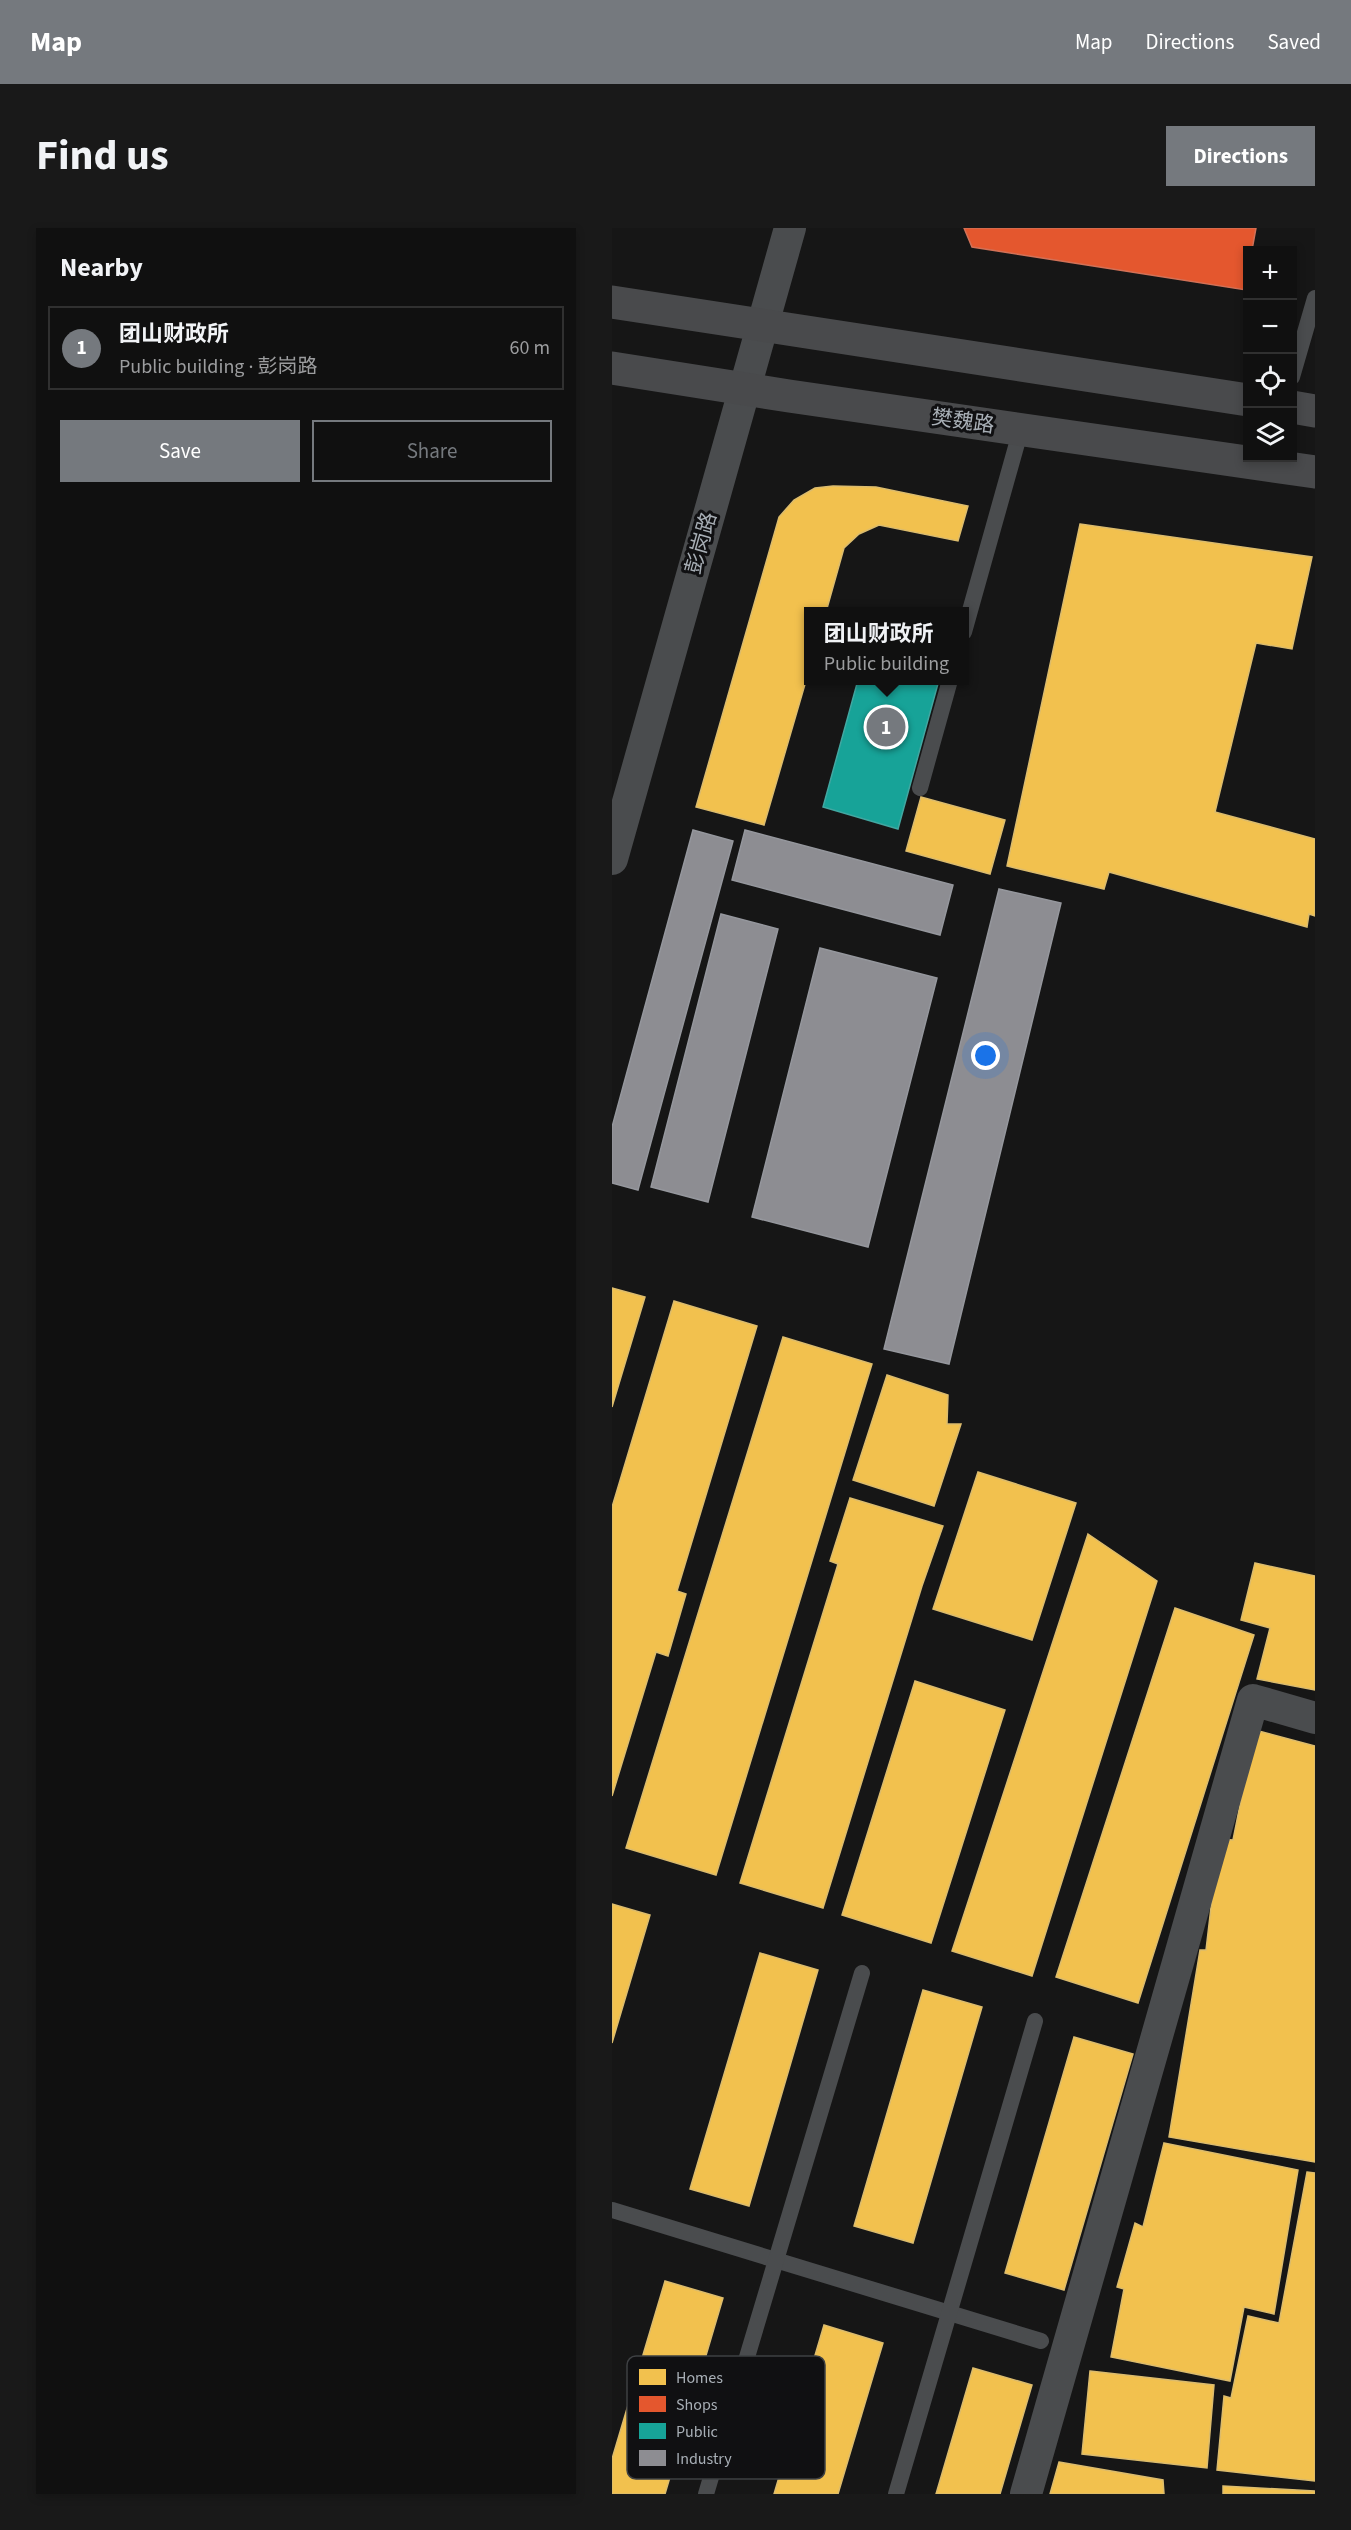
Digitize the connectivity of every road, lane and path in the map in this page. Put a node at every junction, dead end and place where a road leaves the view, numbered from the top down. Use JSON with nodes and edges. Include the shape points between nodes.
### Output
{"nodes":[{"id":1,"x":790,"y":228,"type":"edge"},
{"id":2,"x":1315,"y":298,"type":"edge"},
{"id":3,"x":612,"y":302,"type":"edge"},
{"id":4,"x":762,"y":327,"type":"junction"},
{"id":5,"x":1297,"y":362,"type":"edge"},
{"id":6,"x":612,"y":368,"type":"edge"},
{"id":7,"x":744,"y":388,"type":"junction"},
{"id":8,"x":1243,"y":399,"type":"edge"},
{"id":9,"x":1297,"y":408,"type":"edge"},
{"id":10,"x":1315,"y":411,"type":"edge"},
{"id":11,"x":1021,"y":429,"type":"junction"},
{"id":12,"x":1315,"y":472,"type":"edge"},
{"id":13,"x":969,"y":614,"type":"edge"},
{"id":14,"x":949,"y":685,"type":"edge"},
{"id":15,"x":920,"y":788,"type":"dead end"},
{"id":16,"x":612,"y":859,"type":"edge"},
{"id":17,"x":1315,"y":1718,"type":"edge"},
{"id":18,"x":862,"y":1973,"type":"dead end"},
{"id":19,"x":1035,"y":2021,"type":"dead end"},
{"id":20,"x":612,"y":2210,"type":"edge"},
{"id":21,"x":777,"y":2260,"type":"junction"},
{"id":22,"x":949,"y":2312,"type":"junction"},
{"id":23,"x":1041,"y":2340,"type":"dead end"},
{"id":24,"x":748,"y":2356,"type":"edge"},
{"id":25,"x":711,"y":2479,"type":"edge"},
{"id":26,"x":706,"y":2494,"type":"edge"},
{"id":27,"x":896,"y":2494,"type":"edge"},
{"id":28,"x":1026,"y":2494,"type":"edge"}],
"edges":[{"from":1,"to":4,"type":"street","name":"彭岗路"},
{"from":2,"to":5,"type":"lane"},
{"from":3,"to":4,"type":"street"},
{"from":4,"to":7,"type":"street","name":"彭岗路"},
{"from":4,"to":8,"type":"street"},
{"from":6,"to":7,"type":"street","name":"樊魏路"},
{"from":7,"to":11,"type":"street","name":"樊魏路"},
{"from":7,"to":16,"type":"street","name":"彭岗路"},
{"from":9,"to":10,"type":"street"},
{"from":11,"to":12,"type":"street","name":"樊魏路"},
{"from":11,"to":13,"type":"lane"},
{"from":14,"to":15,"type":"lane"},
{"from":17,"to":28,"type":"street","via":[[1253,1700]]},
{"from":18,"to":21,"type":"lane"},
{"from":19,"to":22,"type":"lane"},
{"from":20,"to":21,"type":"lane"},
{"from":21,"to":22,"type":"lane"},
{"from":21,"to":24,"type":"lane"},
{"from":22,"to":23,"type":"lane"},
{"from":22,"to":27,"type":"lane"},
{"from":25,"to":26,"type":"lane"}]}
